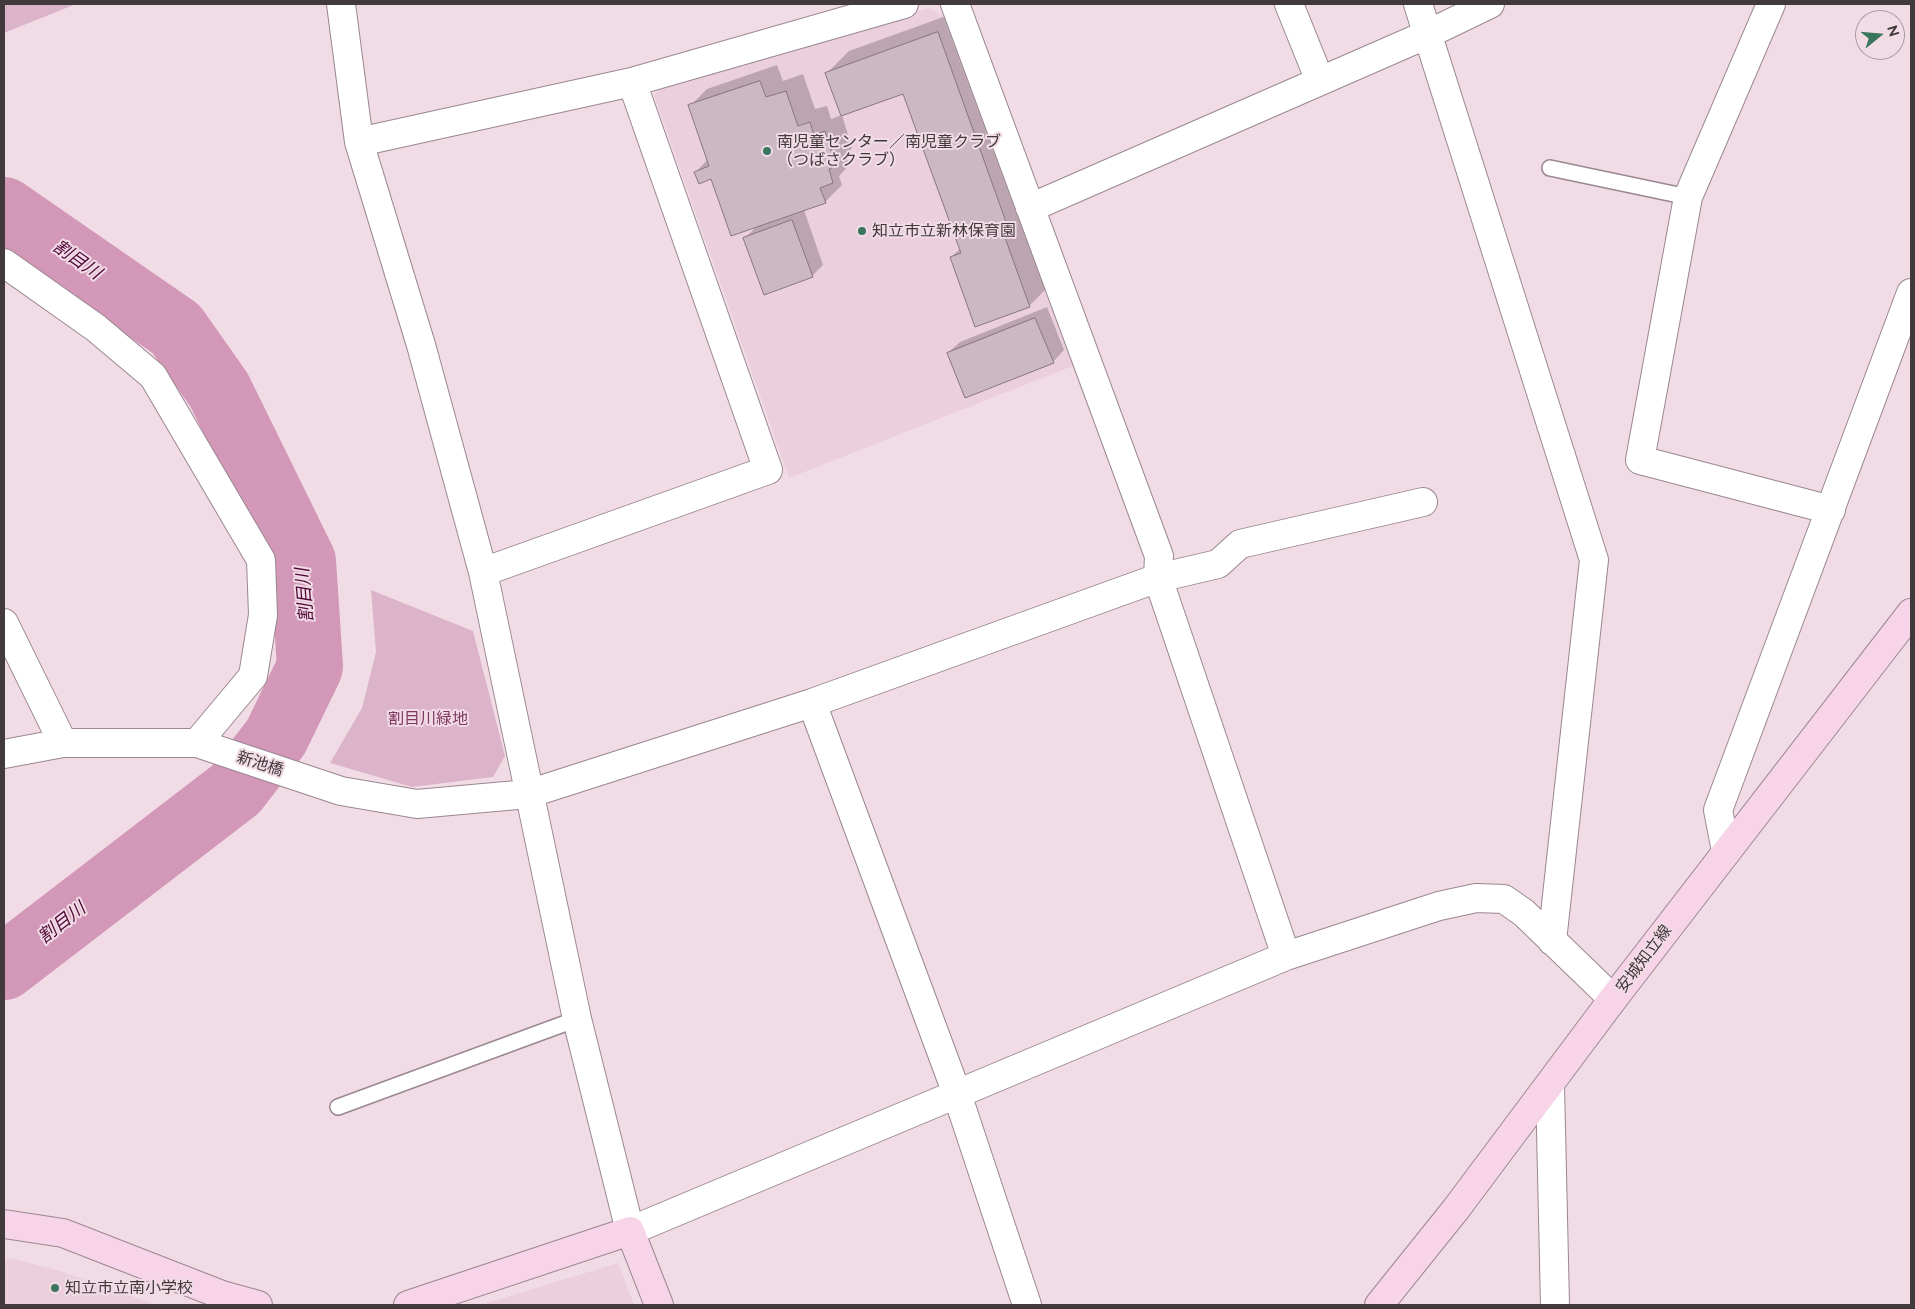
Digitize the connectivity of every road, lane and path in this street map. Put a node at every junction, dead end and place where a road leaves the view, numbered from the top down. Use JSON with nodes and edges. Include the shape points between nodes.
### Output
{"nodes":[{"id":1,"x":341,"y":4,"type":"edge"},
{"id":2,"x":904,"y":4,"type":"edge"},
{"id":3,"x":955,"y":4,"type":"edge"},
{"id":4,"x":1289,"y":4,"type":"edge"},
{"id":5,"x":1418,"y":4,"type":"edge"},
{"id":6,"x":1490,"y":4,"type":"edge"},
{"id":7,"x":1771,"y":4,"type":"edge"},
{"id":8,"x":1428,"y":34,"type":"junction"},
{"id":9,"x":1320,"y":81,"type":"junction"},
{"id":10,"x":632,"y":82,"type":"junction"},
{"id":11,"x":359,"y":142,"type":"junction"},
{"id":12,"x":1550,"y":168,"type":"dead end"},
{"id":13,"x":1688,"y":197,"type":"junction"},
{"id":14,"x":1030,"y":208,"type":"junction"},
{"id":15,"x":4,"y":263,"type":"edge"},
{"id":16,"x":1911,"y":292,"type":"edge"},
{"id":17,"x":1423,"y":502,"type":"dead end"},
{"id":18,"x":1830,"y":510,"type":"junction"},
{"id":19,"x":483,"y":572,"type":"junction"},
{"id":20,"x":1158,"y":578,"type":"junction"},
{"id":21,"x":1911,"y":613,"type":"edge"},
{"id":22,"x":4,"y":623,"type":"edge"},
{"id":23,"x":812,"y":703,"type":"junction"},
{"id":24,"x":64,"y":743,"type":"junction"},
{"id":25,"x":208,"y":747,"type":"junction"},
{"id":26,"x":4,"y":754,"type":"edge"},
{"id":27,"x":528,"y":794,"type":"junction"},
{"id":28,"x":1726,"y":851,"type":"junction"},
{"id":29,"x":1552,"y":941,"type":"junction"},
{"id":30,"x":1286,"y":956,"type":"junction"},
{"id":31,"x":1613,"y":999,"type":"junction"},
{"id":32,"x":577,"y":1019,"type":"junction"},
{"id":33,"x":1550,"y":1086,"type":"junction"},
{"id":34,"x":957,"y":1094,"type":"junction"},
{"id":35,"x":338,"y":1107,"type":"dead end"},
{"id":36,"x":4,"y":1224,"type":"edge"},
{"id":37,"x":630,"y":1231,"type":"junction"},
{"id":38,"x":258,"y":1305,"type":"edge"},
{"id":39,"x":408,"y":1305,"type":"edge"},
{"id":40,"x":659,"y":1305,"type":"edge"},
{"id":41,"x":1028,"y":1305,"type":"edge"},
{"id":42,"x":1379,"y":1305,"type":"edge"},
{"id":43,"x":1555,"y":1305,"type":"edge"}],
"edges":[{"from":1,"to":11,"type":"street"},
{"from":2,"to":10,"type":"street"},
{"from":3,"to":14,"type":"street"},
{"from":4,"to":9,"type":"street"},
{"from":5,"to":8,"type":"street"},
{"from":6,"to":8,"type":"street"},
{"from":7,"to":13,"type":"street"},
{"from":8,"to":9,"type":"street"},
{"from":8,"to":29,"type":"street","via":[[1594,560]]},
{"from":9,"to":14,"type":"street"},
{"from":10,"to":11,"type":"street"},
{"from":10,"to":19,"type":"street","via":[[768,470]]},
{"from":11,"to":19,"type":"street","via":[[421,345]]},
{"from":12,"to":13,"type":"lane"},
{"from":13,"to":18,"type":"street","via":[[1640,460]]},
{"from":14,"to":20,"type":"street","via":[[1159,556]]},
{"from":15,"to":25,"type":"street","via":[[96,328],[153,376],[261,560],[263,616],[253,676]]},
{"from":16,"to":18,"type":"street"},
{"from":17,"to":20,"type":"street","name":"新池橋","via":[[1240,544],[1218,564]]},
{"from":18,"to":28,"type":"street","via":[[1718,810]]},
{"from":19,"to":27,"type":"street"},
{"from":20,"to":23,"type":"street","name":"新池橋"},
{"from":20,"to":30,"type":"street"},
{"from":21,"to":28,"type":"main road","name":"安城知立線"},
{"from":22,"to":24,"type":"street"},
{"from":23,"to":27,"type":"street","name":"新池橋"},
{"from":23,"to":34,"type":"street"},
{"from":24,"to":25,"type":"street","name":"新池橋"},
{"from":24,"to":26,"type":"street","name":"新池橋"},
{"from":25,"to":27,"type":"street","name":"新池橋","via":[[342,792],[417,804]]},
{"from":27,"to":32,"type":"street"},
{"from":28,"to":31,"type":"main road","name":"安城知立線"},
{"from":29,"to":30,"type":"street","via":[[1524,913],[1504,899],[1476,898],[1439,906]]},
{"from":29,"to":31,"type":"street"},
{"from":30,"to":34,"type":"street"},
{"from":31,"to":33,"type":"main road","name":"安城知立線"},
{"from":32,"to":35,"type":"lane"},
{"from":32,"to":37,"type":"street"},
{"from":33,"to":42,"type":"main road","name":"安城知立線"},
{"from":33,"to":43,"type":"street"},
{"from":34,"to":37,"type":"street"},
{"from":34,"to":41,"type":"street"},
{"from":36,"to":38,"type":"main road","via":[[63,1233],[222,1295]]},
{"from":37,"to":39,"type":"main road"},
{"from":37,"to":40,"type":"main road"}]}
